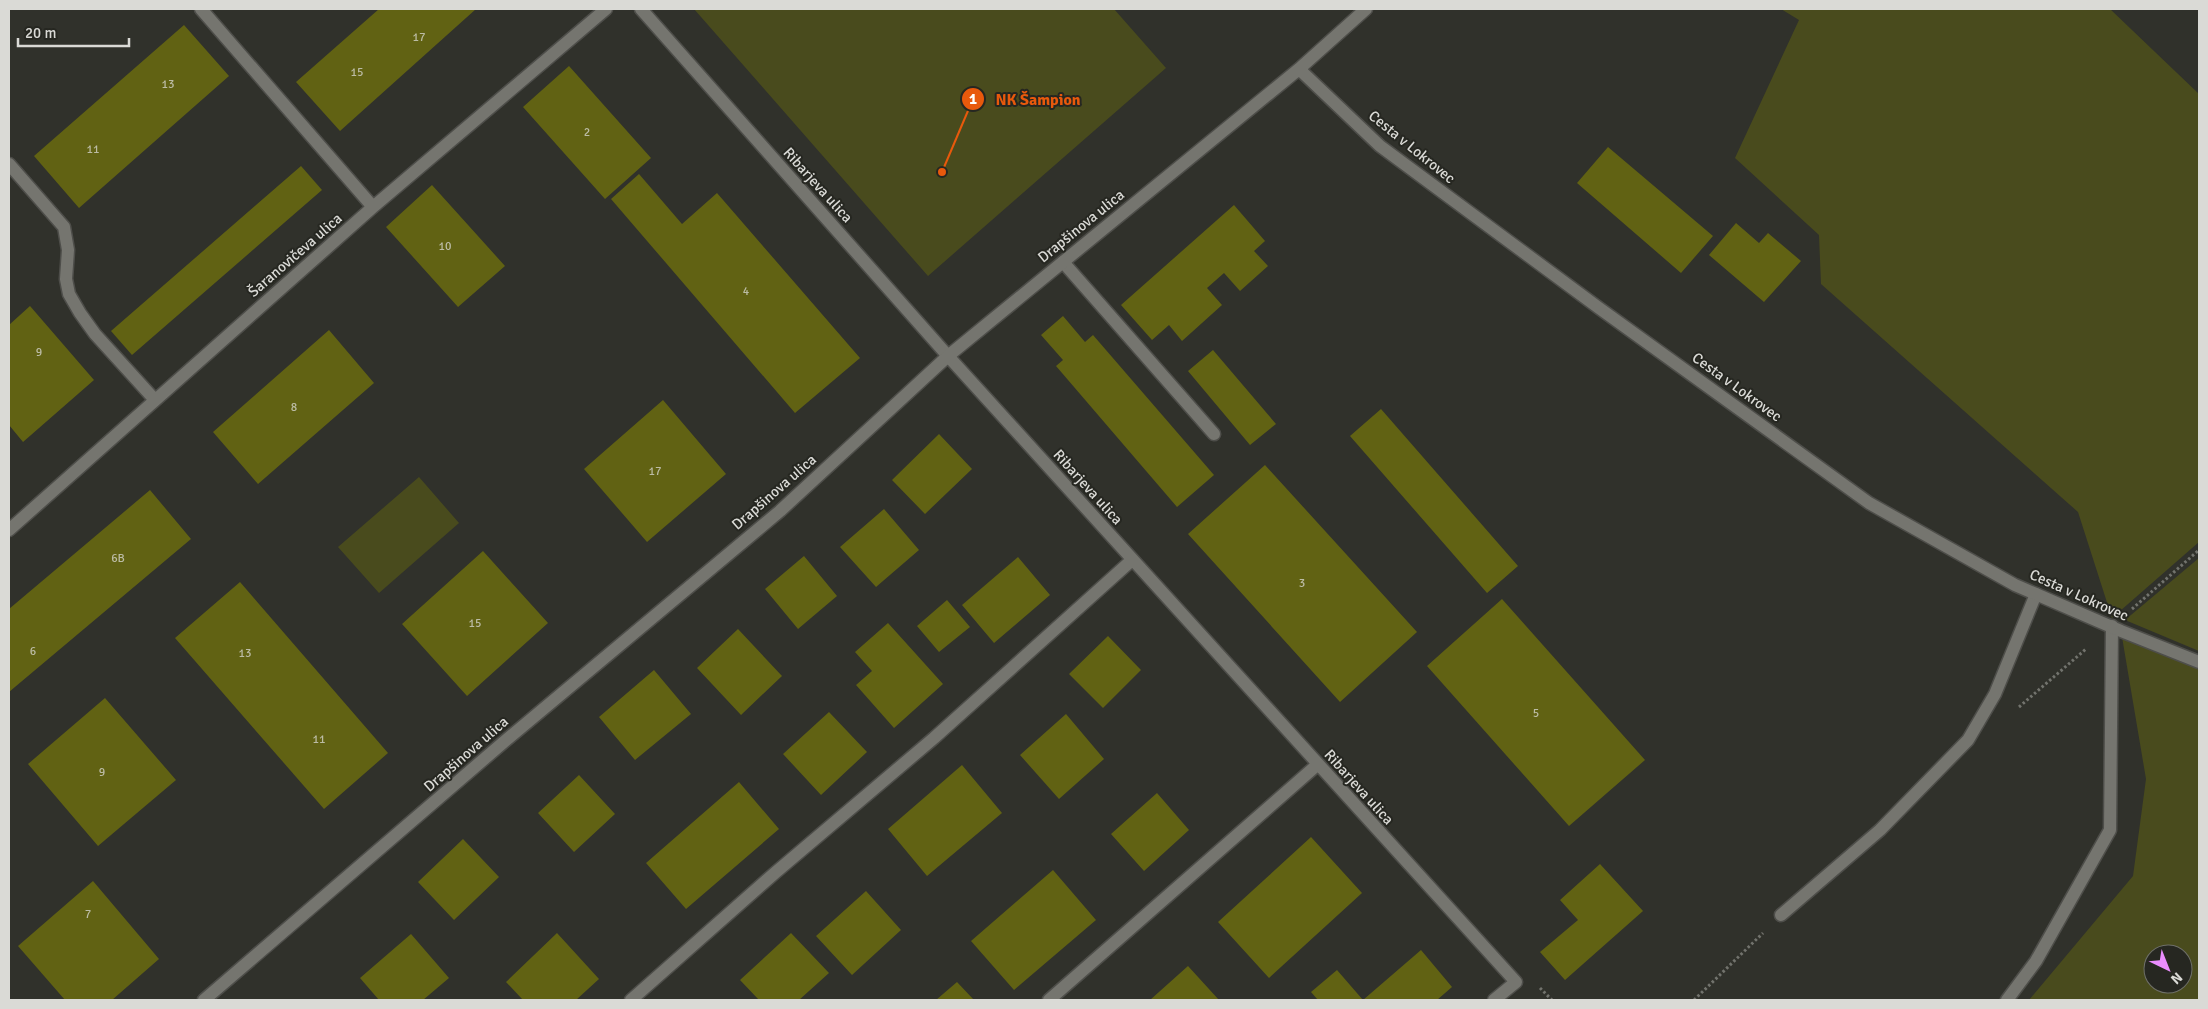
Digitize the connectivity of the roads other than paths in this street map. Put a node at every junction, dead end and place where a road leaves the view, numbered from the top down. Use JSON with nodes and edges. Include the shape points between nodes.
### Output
{"nodes":[{"id":1,"x":201,"y":9,"type":"edge"},
{"id":2,"x":606,"y":9,"type":"edge"},
{"id":3,"x":641,"y":9,"type":"edge"},
{"id":4,"x":1366,"y":9,"type":"edge"},
{"id":5,"x":1299,"y":69,"type":"junction"},
{"id":6,"x":9,"y":164,"type":"edge"},
{"id":7,"x":373,"y":207,"type":"junction"},
{"id":8,"x":1063,"y":262,"type":"junction"},
{"id":9,"x":948,"y":356,"type":"junction"},
{"id":10,"x":155,"y":400,"type":"junction"},
{"id":11,"x":1214,"y":434,"type":"dead end"},
{"id":12,"x":9,"y":530,"type":"edge"},
{"id":13,"x":1132,"y":560,"type":"junction"},
{"id":14,"x":2036,"y":594,"type":"junction"},
{"id":15,"x":2112,"y":626,"type":"junction"},
{"id":16,"x":2199,"y":662,"type":"edge"},
{"id":17,"x":1317,"y":765,"type":"junction"},
{"id":18,"x":1781,"y":915,"type":"road end"},
{"id":19,"x":204,"y":1000,"type":"edge"},
{"id":20,"x":631,"y":1000,"type":"edge"},
{"id":21,"x":1049,"y":1000,"type":"edge"},
{"id":22,"x":1494,"y":1000,"type":"edge"},
{"id":23,"x":2007,"y":1000,"type":"edge"}],
"edges":[{"from":1,"to":7,"type":"street"},
{"from":2,"to":7,"type":"street","name":"Šaranovičeva ulica"},
{"from":3,"to":9,"type":"street","name":"Ribarjeva ulica"},
{"from":4,"to":5,"type":"street","name":"Drapšinova ulica"},
{"from":5,"to":8,"type":"street","name":"Drapšinova ulica"},
{"from":5,"to":14,"type":"street","name":"Cesta v Lokrovec","via":[[1380,146],[1869,503]]},
{"from":6,"to":10,"type":"street","via":[[64,227],[68,250],[66,279],[69,294],[80,313]]},
{"from":7,"to":10,"type":"street","name":"Šaranovičeva ulica"},
{"from":8,"to":9,"type":"street","name":"Drapšinova ulica"},
{"from":8,"to":11,"type":"street"},
{"from":9,"to":13,"type":"street","name":"Ribarjeva ulica"},
{"from":9,"to":19,"type":"street","name":"Drapšinova ulica","via":[[780,511]]},
{"from":10,"to":12,"type":"street","name":"Šaranovičeva ulica"},
{"from":13,"to":17,"type":"street","name":"Ribarjeva ulica"},
{"from":13,"to":20,"type":"street","via":[[934,738]]},
{"from":14,"to":15,"type":"street","name":"Cesta v Lokrovec"},
{"from":14,"to":18,"type":"street","via":[[1995,694],[1968,740],[1880,830]]},
{"from":15,"to":16,"type":"street","name":"Cesta v Lokrovec"},
{"from":15,"to":23,"type":"street","via":[[2110,830],[2036,961]]},
{"from":17,"to":21,"type":"street"},
{"from":17,"to":22,"type":"street","name":"Ribarjeva ulica","via":[[1516,982]]}]}
